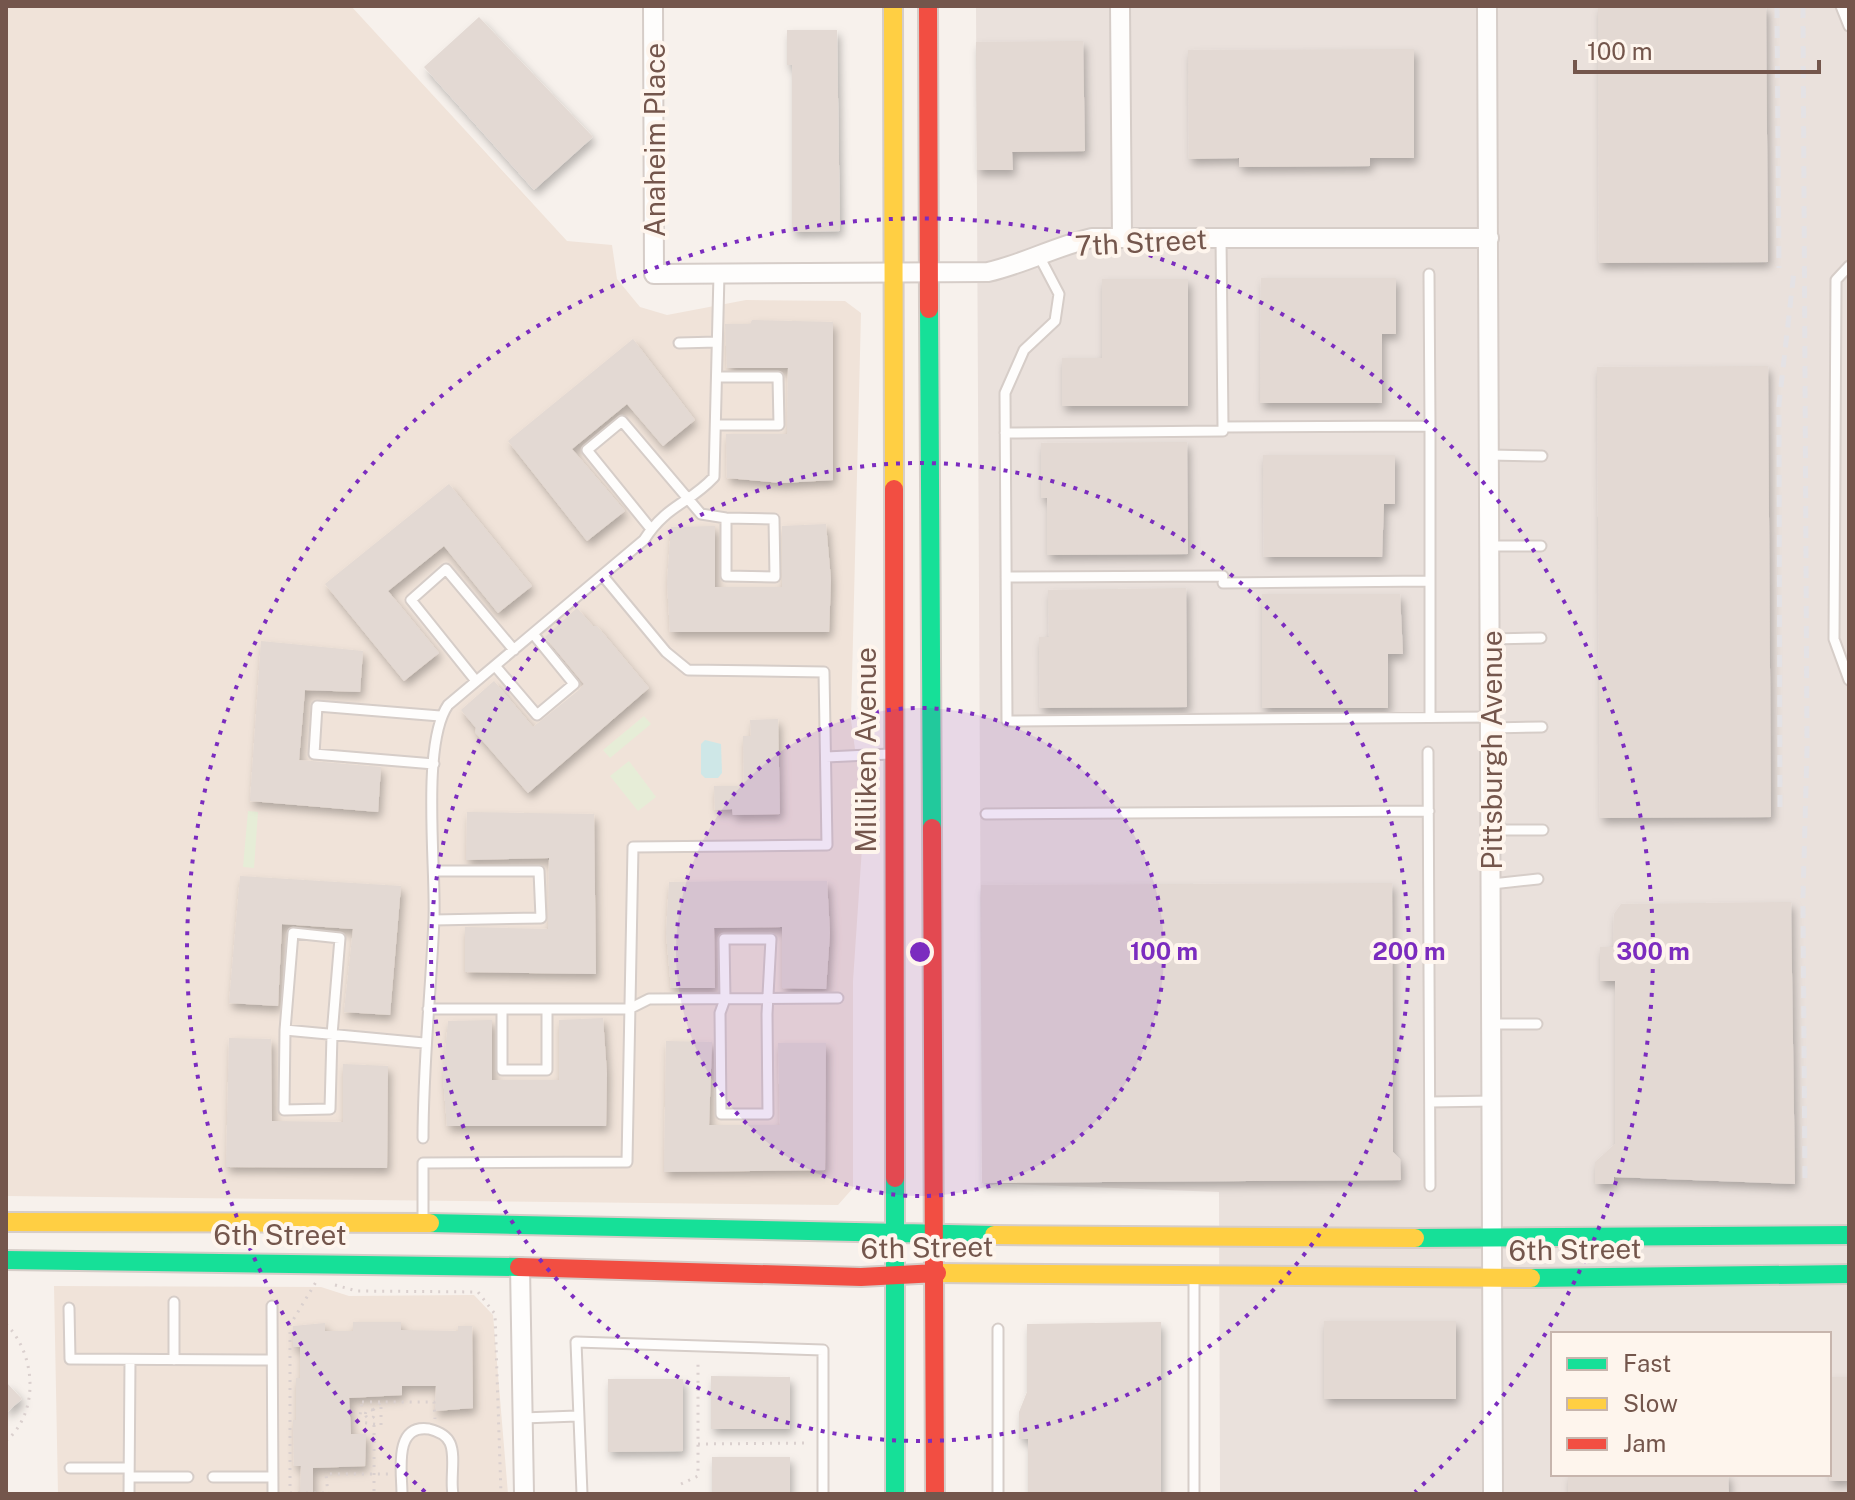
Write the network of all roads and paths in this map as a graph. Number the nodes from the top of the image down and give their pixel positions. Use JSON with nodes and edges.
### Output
{"nodes":[{"id":1,"x":653,"y":6,"type":"edge"},
{"id":2,"x":893,"y":6,"type":"edge"},
{"id":3,"x":928,"y":6,"type":"edge"},
{"id":4,"x":1120,"y":6,"type":"edge"},
{"id":5,"x":1487,"y":6,"type":"edge"},
{"id":6,"x":1841,"y":6,"type":"edge"},
{"id":7,"x":1849,"y":26,"type":"edge"},
{"id":8,"x":1122,"y":238,"type":"junction"},
{"id":9,"x":1221,"y":238,"type":"junction"},
{"id":10,"x":1489,"y":238,"type":"junction"},
{"id":11,"x":1039,"y":256,"type":"junction"},
{"id":12,"x":1849,"y":266,"type":"edge"},
{"id":13,"x":928,"y":270,"type":"junction"},
{"id":14,"x":893,"y":271,"type":"junction"},
{"id":15,"x":654,"y":274,"type":"joint"},
{"id":16,"x":719,"y":274,"type":"junction"},
{"id":17,"x":1429,"y":274,"type":"dead end"},
{"id":18,"x":717,"y":342,"type":"junction"},
{"id":19,"x":679,"y":343,"type":"dead end"},
{"id":20,"x":717,"y":377,"type":"junction"},
{"id":21,"x":717,"y":425,"type":"junction"},
{"id":22,"x":1430,"y":426,"type":"junction"},
{"id":23,"x":1223,"y":431,"type":"dead end"},
{"id":24,"x":1005,"y":433,"type":"junction"},
{"id":25,"x":1490,"y":455,"type":"junction"},
{"id":26,"x":1542,"y":456,"type":"dead end"},
{"id":27,"x":685,"y":498,"type":"junction"},
{"id":28,"x":726,"y":518,"type":"junction"},
{"id":29,"x":651,"y":529,"type":"junction"},
{"id":30,"x":1490,"y":546,"type":"junction"},
{"id":31,"x":1541,"y":546,"type":"dead end"},
{"id":32,"x":603,"y":576,"type":"junction"},
{"id":33,"x":1006,"y":577,"type":"junction"},
{"id":34,"x":1430,"y":581,"type":"junction"},
{"id":35,"x":534,"y":635,"type":"junction"},
{"id":36,"x":1541,"y":638,"type":"dead end"},
{"id":37,"x":1491,"y":639,"type":"junction"},
{"id":38,"x":514,"y":650,"type":"junction"},
{"id":39,"x":496,"y":667,"type":"junction"},
{"id":40,"x":1849,"y":680,"type":"edge"},
{"id":41,"x":476,"y":681,"type":"junction"},
{"id":42,"x":440,"y":716,"type":"junction"},
{"id":43,"x":1430,"y":717,"type":"junction"},
{"id":44,"x":1491,"y":723,"type":"junction"},
{"id":45,"x":1542,"y":727,"type":"dead end"},
{"id":46,"x":1428,"y":752,"type":"dead end"},
{"id":47,"x":893,"y":754,"type":"junction"},
{"id":48,"x":826,"y":757,"type":"junction"},
{"id":49,"x":434,"y":764,"type":"junction"},
{"id":50,"x":1429,"y":811,"type":"junction"},
{"id":51,"x":986,"y":814,"type":"dead end"},
{"id":52,"x":1492,"y":830,"type":"junction"},
{"id":53,"x":1543,"y":830,"type":"dead end"},
{"id":54,"x":436,"y":871,"type":"junction"},
{"id":55,"x":1538,"y":879,"type":"dead end"},
{"id":56,"x":1492,"y":884,"type":"junction"},
{"id":57,"x":434,"y":920,"type":"junction"},
{"id":58,"x":838,"y":998,"type":"dead end"},
{"id":59,"x":725,"y":999,"type":"junction"},
{"id":60,"x":770,"y":999,"type":"junction"},
{"id":61,"x":428,"y":1009,"type":"junction"},
{"id":62,"x":629,"y":1009,"type":"junction"},
{"id":63,"x":502,"y":1010,"type":"junction"},
{"id":64,"x":547,"y":1010,"type":"junction"},
{"id":65,"x":1493,"y":1024,"type":"junction"},
{"id":66,"x":1537,"y":1024,"type":"dead end"},
{"id":67,"x":285,"y":1030,"type":"junction"},
{"id":68,"x":332,"y":1035,"type":"junction"},
{"id":69,"x":424,"y":1043,"type":"junction"},
{"id":70,"x":1493,"y":1101,"type":"junction"},
{"id":71,"x":1430,"y":1102,"type":"junction"},
{"id":72,"x":423,"y":1138,"type":"dead end"},
{"id":73,"x":1430,"y":1186,"type":"dead end"},
{"id":74,"x":6,"y":1222,"type":"edge"},
{"id":75,"x":423,"y":1223,"type":"junction"},
{"id":76,"x":895,"y":1233,"type":"junction"},
{"id":77,"x":933,"y":1234,"type":"junction"},
{"id":78,"x":1849,"y":1235,"type":"edge"},
{"id":79,"x":1494,"y":1239,"type":"junction"},
{"id":80,"x":6,"y":1260,"type":"edge"},
{"id":81,"x":520,"y":1267,"type":"junction"},
{"id":82,"x":933,"y":1274,"type":"junction"},
{"id":83,"x":1849,"y":1274,"type":"edge"},
{"id":84,"x":1194,"y":1275,"type":"junction"},
{"id":85,"x":894,"y":1276,"type":"junction"},
{"id":86,"x":1494,"y":1278,"type":"junction"},
{"id":87,"x":174,"y":1302,"type":"dead end"},
{"id":88,"x":272,"y":1306,"type":"dead end"},
{"id":89,"x":69,"y":1308,"type":"dead end"},
{"id":90,"x":6,"y":1324,"type":"edge"},
{"id":91,"x":998,"y":1329,"type":"dead end"},
{"id":92,"x":698,"y":1346,"type":"junction"},
{"id":93,"x":130,"y":1360,"type":"junction"},
{"id":94,"x":174,"y":1360,"type":"junction"},
{"id":95,"x":272,"y":1360,"type":"junction"},
{"id":96,"x":381,"y":1402,"type":"junction"},
{"id":97,"x":360,"y":1404,"type":"junction"},
{"id":98,"x":367,"y":1410,"type":"junction"},
{"id":99,"x":373,"y":1410,"type":"junction"},
{"id":100,"x":577,"y":1416,"type":"junction"},
{"id":101,"x":367,"y":1417,"type":"junction"},
{"id":102,"x":373,"y":1417,"type":"junction"},
{"id":103,"x":523,"y":1418,"type":"junction"},
{"id":104,"x":360,"y":1424,"type":"junction"},
{"id":105,"x":374,"y":1425,"type":"junction"},
{"id":106,"x":381,"y":1425,"type":"junction"},
{"id":107,"x":435,"y":1431,"type":"junction"},
{"id":108,"x":6,"y":1441,"type":"edge"},
{"id":109,"x":823,"y":1443,"type":"junction"},
{"id":110,"x":698,"y":1444,"type":"junction"},
{"id":111,"x":70,"y":1468,"type":"dead end"},
{"id":112,"x":129,"y":1472,"type":"junction"},
{"id":113,"x":374,"y":1474,"type":"junction"},
{"id":114,"x":402,"y":1474,"type":"junction"},
{"id":115,"x":188,"y":1477,"type":"dead end"},
{"id":116,"x":213,"y":1477,"type":"dead end"},
{"id":117,"x":273,"y":1477,"type":"junction"},
{"id":118,"x":681,"y":1484,"type":"dead end"},
{"id":119,"x":328,"y":1493,"type":"edge"},
{"id":120,"x":129,"y":1494,"type":"edge"},
{"id":121,"x":273,"y":1494,"type":"edge"},
{"id":122,"x":290,"y":1494,"type":"edge"},
{"id":123,"x":374,"y":1494,"type":"edge"},
{"id":124,"x":402,"y":1494,"type":"edge"},
{"id":125,"x":453,"y":1494,"type":"edge"},
{"id":126,"x":501,"y":1494,"type":"edge"},
{"id":127,"x":524,"y":1494,"type":"edge"},
{"id":128,"x":582,"y":1494,"type":"edge"},
{"id":129,"x":823,"y":1494,"type":"edge"},
{"id":130,"x":895,"y":1494,"type":"edge"},
{"id":131,"x":935,"y":1494,"type":"edge"},
{"id":132,"x":998,"y":1494,"type":"edge"},
{"id":133,"x":1194,"y":1494,"type":"edge"},
{"id":134,"x":1493,"y":1494,"type":"edge"}],
"edges":[{"from":1,"to":15,"type":"street","name":"Anaheim Place"},
{"from":2,"to":14,"type":"main road","name":"Milliken Avenue"},
{"from":3,"to":13,"type":"main road"},
{"from":4,"to":8,"type":"street"},
{"from":5,"to":10,"type":"street","name":"Pittsburgh Avenue"},
{"from":6,"to":7,"type":"lane"},
{"from":8,"to":9,"type":"street","name":"7th Street"},
{"from":8,"to":11,"type":"street","name":"7th Street"},
{"from":9,"to":10,"type":"street","name":"7th Street"},
{"from":9,"to":22,"type":"lane"},
{"from":10,"to":25,"type":"street","name":"Pittsburgh Avenue"},
{"from":11,"to":13,"type":"street","name":"7th Street"},
{"from":11,"to":24,"type":"lane"},
{"from":12,"to":40,"type":"lane"},
{"from":13,"to":14,"type":"street","name":"7th Street"},
{"from":13,"to":77,"type":"main road"},
{"from":14,"to":16,"type":"street","name":"7th Street"},
{"from":14,"to":47,"type":"main road","name":"Milliken Avenue"},
{"from":15,"to":16,"type":"street","name":"7th Street"},
{"from":16,"to":18,"type":"lane"},
{"from":17,"to":22,"type":"lane"},
{"from":18,"to":19,"type":"lane"},
{"from":18,"to":20,"type":"lane"},
{"from":20,"to":21,"type":"lane"},
{"from":20,"to":21,"type":"lane"},
{"from":21,"to":27,"type":"lane"},
{"from":22,"to":34,"type":"lane"},
{"from":23,"to":24,"type":"lane"},
{"from":24,"to":33,"type":"lane"},
{"from":25,"to":26,"type":"lane"},
{"from":25,"to":30,"type":"street","name":"Pittsburgh Avenue"},
{"from":27,"to":28,"type":"lane"},
{"from":27,"to":29,"type":"lane"},
{"from":27,"to":29,"type":"lane"},
{"from":28,"to":28,"type":"lane"},
{"from":29,"to":32,"type":"lane"},
{"from":30,"to":31,"type":"lane"},
{"from":30,"to":37,"type":"street","name":"Pittsburgh Avenue"},
{"from":32,"to":35,"type":"lane"},
{"from":32,"to":48,"type":"lane"},
{"from":33,"to":34,"type":"lane"},
{"from":33,"to":43,"type":"lane"},
{"from":34,"to":43,"type":"lane"},
{"from":35,"to":38,"type":"lane"},
{"from":35,"to":39,"type":"lane"},
{"from":36,"to":37,"type":"lane"},
{"from":37,"to":44,"type":"street","name":"Pittsburgh Avenue"},
{"from":38,"to":39,"type":"lane"},
{"from":38,"to":41,"type":"lane"},
{"from":39,"to":41,"type":"lane"},
{"from":41,"to":42,"type":"lane"},
{"from":42,"to":49,"type":"lane"},
{"from":42,"to":49,"type":"lane"},
{"from":43,"to":44,"type":"lane"},
{"from":44,"to":45,"type":"lane"},
{"from":44,"to":52,"type":"street","name":"Pittsburgh Avenue"},
{"from":46,"to":50,"type":"lane"},
{"from":47,"to":48,"type":"lane"},
{"from":47,"to":76,"type":"main road","name":"Milliken Avenue"},
{"from":48,"to":62,"type":"lane"},
{"from":49,"to":54,"type":"lane"},
{"from":50,"to":51,"type":"lane"},
{"from":50,"to":71,"type":"lane"},
{"from":52,"to":53,"type":"lane"},
{"from":52,"to":56,"type":"street","name":"Pittsburgh Avenue"},
{"from":54,"to":57,"type":"lane"},
{"from":54,"to":57,"type":"lane"},
{"from":55,"to":56,"type":"lane"},
{"from":56,"to":65,"type":"street","name":"Pittsburgh Avenue"},
{"from":57,"to":61,"type":"lane"},
{"from":58,"to":60,"type":"lane"},
{"from":59,"to":60,"type":"lane"},
{"from":59,"to":60,"type":"lane"},
{"from":59,"to":60,"type":"lane"},
{"from":59,"to":62,"type":"lane"},
{"from":61,"to":63,"type":"lane"},
{"from":61,"to":69,"type":"lane"},
{"from":62,"to":64,"type":"lane"},
{"from":62,"to":75,"type":"lane"},
{"from":63,"to":64,"type":"lane"},
{"from":63,"to":64,"type":"lane"},
{"from":65,"to":66,"type":"lane"},
{"from":65,"to":70,"type":"street","name":"Pittsburgh Avenue"},
{"from":67,"to":68,"type":"lane"},
{"from":67,"to":68,"type":"lane"},
{"from":67,"to":68,"type":"lane"},
{"from":68,"to":69,"type":"lane"},
{"from":69,"to":72,"type":"lane"},
{"from":70,"to":71,"type":"lane"},
{"from":70,"to":79,"type":"street","name":"Pittsburgh Avenue"},
{"from":71,"to":73,"type":"lane"},
{"from":74,"to":75,"type":"main road","name":"6th Street"},
{"from":75,"to":76,"type":"main road","name":"6th Street"},
{"from":76,"to":77,"type":"main road","name":"6th Street"},
{"from":76,"to":85,"type":"main road","name":"Milliken Avenue"},
{"from":77,"to":79,"type":"main road","name":"6th Street"},
{"from":77,"to":82,"type":"main road"},
{"from":78,"to":79,"type":"main road","name":"6th Street"},
{"from":79,"to":86,"type":"street","name":"Pittsburgh Avenue"},
{"from":80,"to":81,"type":"main road","name":"6th Street"},
{"from":81,"to":85,"type":"main road","name":"6th Street"},
{"from":81,"to":103,"type":"street"},
{"from":82,"to":84,"type":"main road","name":"6th Street"},
{"from":82,"to":85,"type":"main road","name":"6th Street"},
{"from":82,"to":131,"type":"main road"},
{"from":83,"to":86,"type":"main road","name":"6th Street"},
{"from":84,"to":86,"type":"main road","name":"6th Street"},
{"from":84,"to":133,"type":"lane"},
{"from":85,"to":130,"type":"main road","name":"Milliken Avenue"},
{"from":86,"to":134,"type":"street","name":"Pittsburgh Avenue"},
{"from":87,"to":94,"type":"lane"},
{"from":88,"to":95,"type":"lane"},
{"from":89,"to":93,"type":"lane"},
{"from":90,"to":108,"type":"path"},
{"from":91,"to":132,"type":"lane"},
{"from":92,"to":100,"type":"lane"},
{"from":92,"to":109,"type":"lane"},
{"from":92,"to":110,"type":"path"},
{"from":93,"to":94,"type":"lane"},
{"from":93,"to":112,"type":"lane"},
{"from":94,"to":95,"type":"lane"},
{"from":95,"to":117,"type":"lane"},
{"from":96,"to":97,"type":"path"},
{"from":96,"to":99,"type":"path"},
{"from":96,"to":106,"type":"path"},
{"from":96,"to":107,"type":"path"},
{"from":97,"to":98,"type":"path"},
{"from":97,"to":104,"type":"path"},
{"from":98,"to":99,"type":"path"},
{"from":98,"to":101,"type":"path"},
{"from":99,"to":102,"type":"path"},
{"from":100,"to":103,"type":"lane"},
{"from":100,"to":128,"type":"lane"},
{"from":101,"to":102,"type":"path"},
{"from":101,"to":104,"type":"path"},
{"from":102,"to":106,"type":"path"},
{"from":103,"to":127,"type":"street"},
{"from":104,"to":105,"type":"path"},
{"from":105,"to":106,"type":"path"},
{"from":105,"to":113,"type":"path"},
{"from":107,"to":114,"type":"lane"},
{"from":107,"to":125,"type":"lane"},
{"from":109,"to":110,"type":"path"},
{"from":109,"to":129,"type":"lane"},
{"from":110,"to":118,"type":"path"},
{"from":111,"to":112,"type":"lane"},
{"from":112,"to":115,"type":"lane"},
{"from":112,"to":120,"type":"lane"},
{"from":113,"to":114,"type":"path"},
{"from":113,"to":119,"type":"path"},
{"from":113,"to":123,"type":"path"},
{"from":114,"to":124,"type":"lane"},
{"from":116,"to":117,"type":"lane"},
{"from":117,"to":121,"type":"lane"},
{"from":119,"to":122,"type":"path"},
{"from":122,"to":126,"type":"path"}]}
